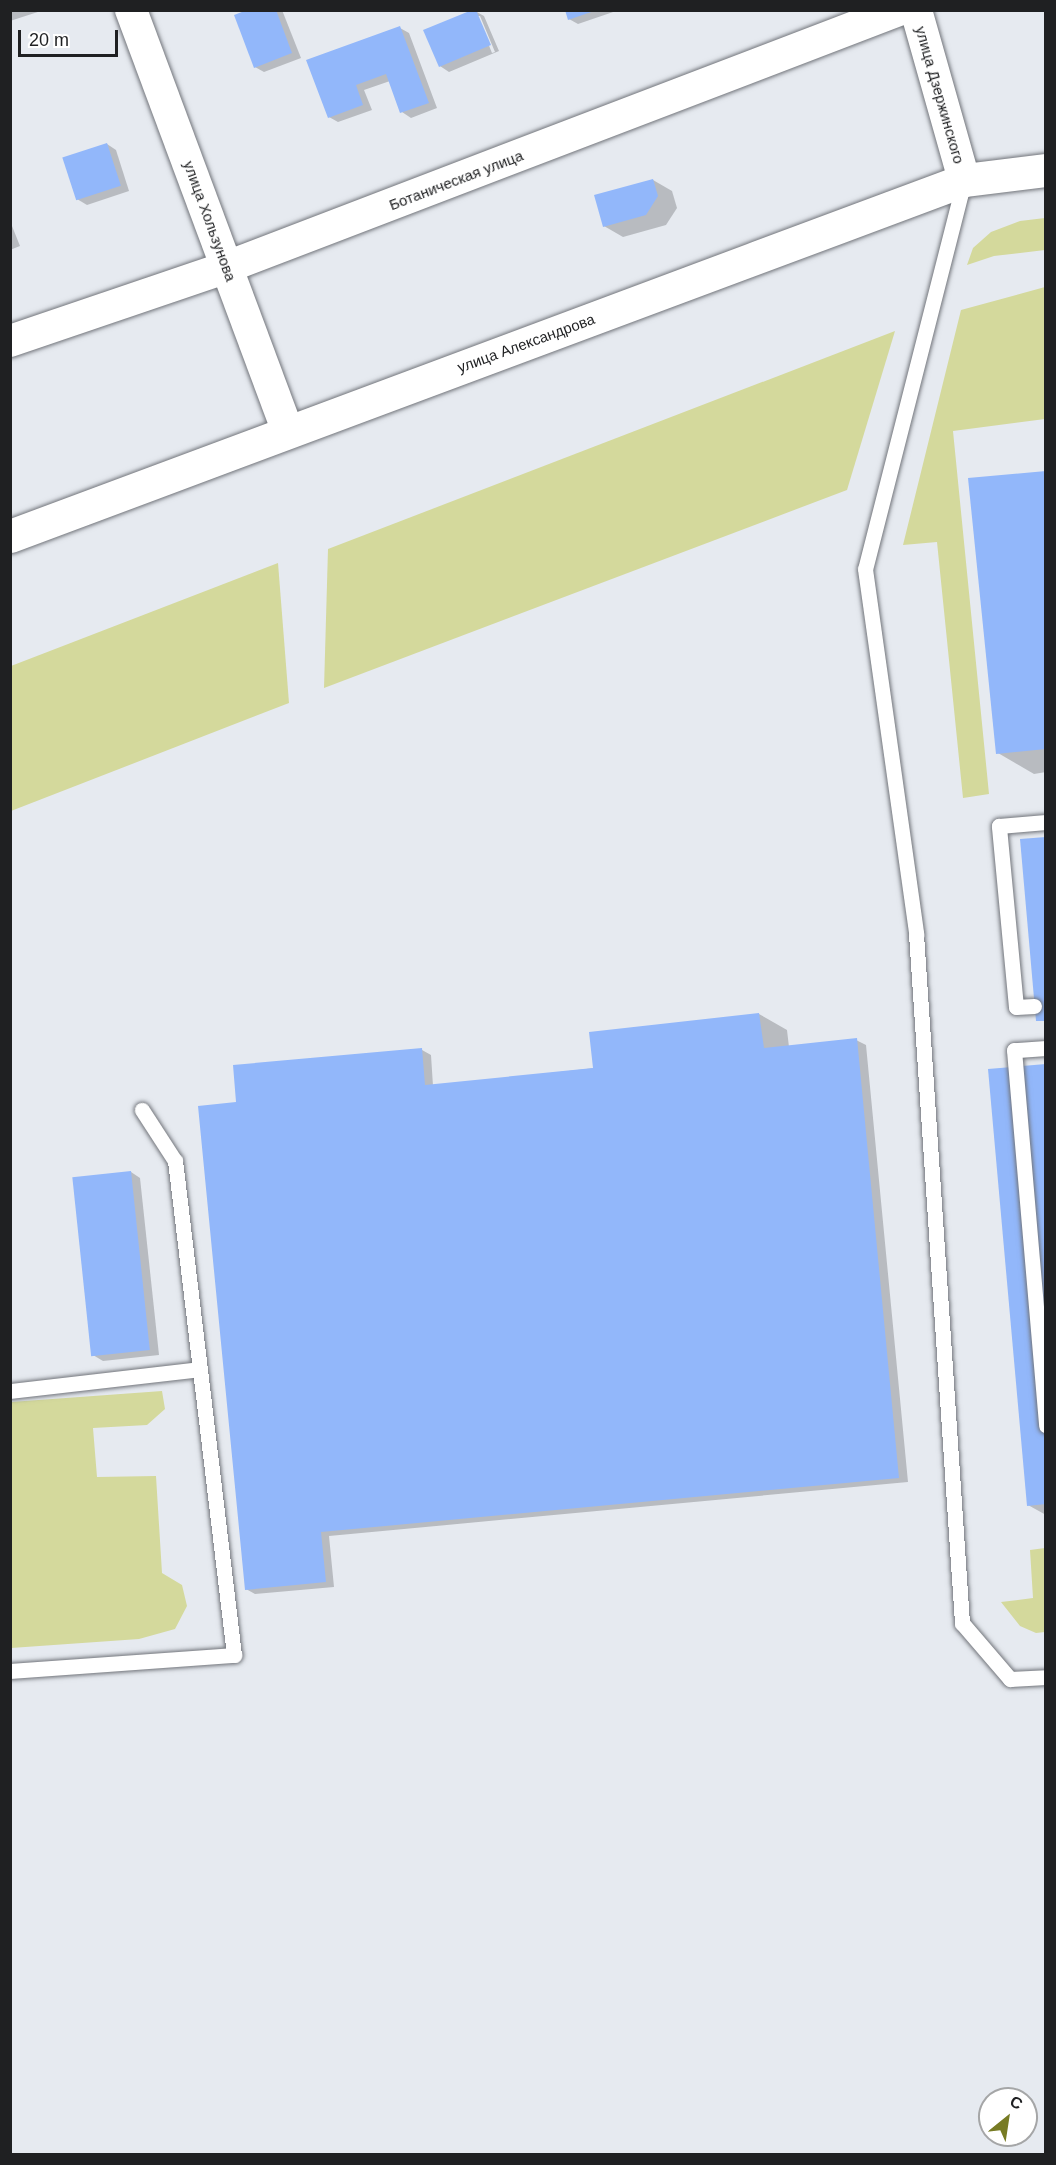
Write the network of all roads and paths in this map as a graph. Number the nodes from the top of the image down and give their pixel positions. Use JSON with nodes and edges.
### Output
{"nodes":[{"id":1,"x":132,"y":10,"type":"edge"},
{"id":2,"x":898,"y":10,"type":"edge"},
{"id":3,"x":916,"y":10,"type":"edge"},
{"id":4,"x":1046,"y":170,"type":"edge"},
{"id":5,"x":964,"y":180,"type":"junction"},
{"id":6,"x":228,"y":267,"type":"junction"},
{"id":7,"x":10,"y":341,"type":"edge"},
{"id":8,"x":288,"y":432,"type":"junction"},
{"id":9,"x":10,"y":536,"type":"edge"},
{"id":10,"x":1046,"y":822,"type":"edge"},
{"id":11,"x":1034,"y":1006,"type":"dead end"},
{"id":12,"x":1046,"y":1048,"type":"edge"},
{"id":13,"x":142,"y":1110,"type":"dead end"},
{"id":14,"x":200,"y":1369,"type":"junction"},
{"id":15,"x":10,"y":1391,"type":"edge"},
{"id":16,"x":1046,"y":1426,"type":"edge"},
{"id":17,"x":10,"y":1671,"type":"edge"},
{"id":18,"x":1046,"y":1677,"type":"edge"}],
"edges":[{"from":1,"to":6,"type":"street","name":"улица Хользунова"},
{"from":2,"to":6,"type":"street","name":"Ботаническая улица"},
{"from":3,"to":5,"type":"street","name":"улица Дзержинского"},
{"from":4,"to":5,"type":"main road","name":"улица Александрова"},
{"from":5,"to":8,"type":"main road","name":"улица Александрова"},
{"from":5,"to":18,"type":"lane"},
{"from":6,"to":7,"type":"street","name":"Ботаническая улица"},
{"from":6,"to":8,"type":"street","name":"улица Хользунова"},
{"from":8,"to":9,"type":"main road","name":"улица Александрова"},
{"from":10,"to":11,"type":"lane"},
{"from":12,"to":16,"type":"lane"},
{"from":13,"to":14,"type":"lane"},
{"from":14,"to":15,"type":"lane"},
{"from":14,"to":17,"type":"lane"}]}
